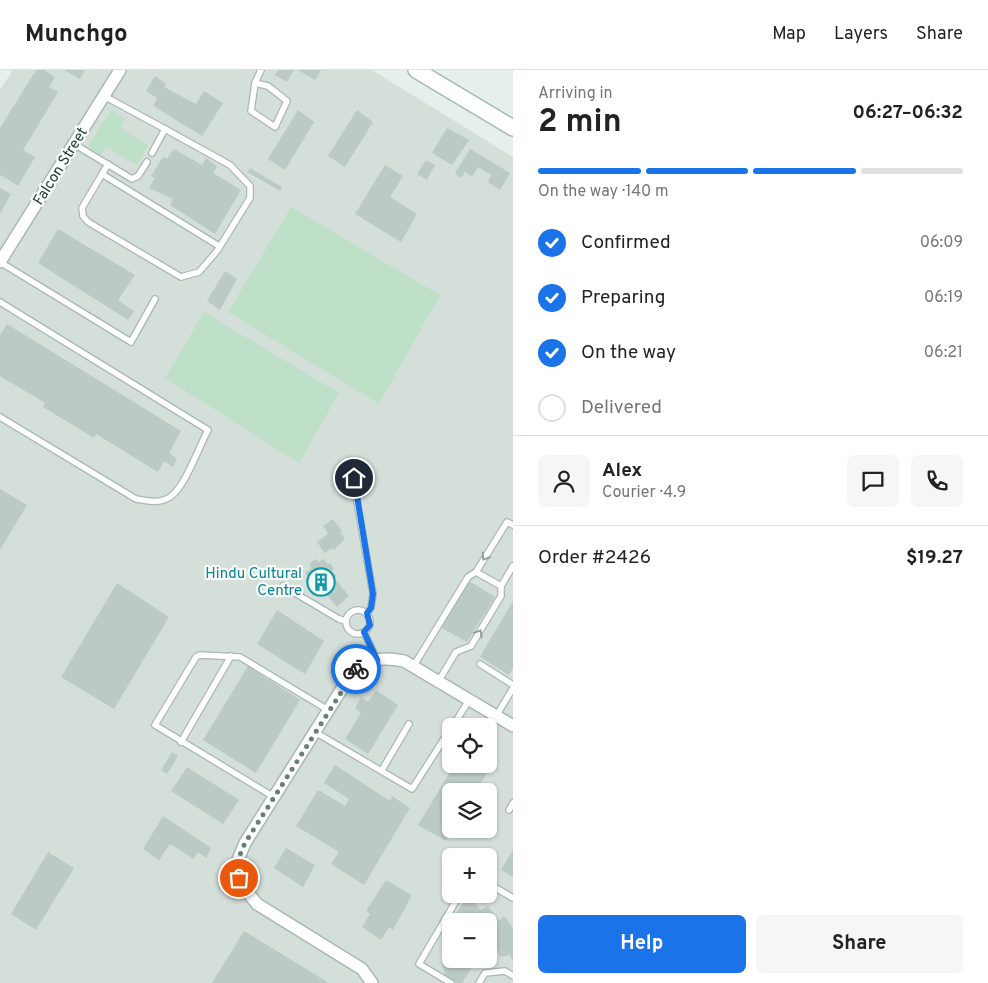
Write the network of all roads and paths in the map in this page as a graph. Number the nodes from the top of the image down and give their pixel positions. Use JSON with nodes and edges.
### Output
{"nodes":[{"id":1,"x":120,"y":70,"type":"edge"},
{"id":2,"x":261,"y":70,"type":"edge"},
{"id":3,"x":416,"y":70,"type":"edge"},
{"id":4,"x":255,"y":83,"type":"junction"},
{"id":5,"x":104,"y":96,"type":"junction"},
{"id":6,"x":513,"y":128,"type":"edge"},
{"id":7,"x":165,"y":129,"type":"junction"},
{"id":8,"x":74,"y":144,"type":"junction"},
{"id":9,"x":152,"y":153,"type":"dead end"},
{"id":10,"x":147,"y":162,"type":"dead end"},
{"id":11,"x":108,"y":164,"type":"junction"},
{"id":12,"x":102,"y":174,"type":"junction"},
{"id":13,"x":219,"y":246,"type":"junction"},
{"id":14,"x":0,"y":262,"type":"edge"},
{"id":15,"x":156,"y":298,"type":"dead end"},
{"id":16,"x":0,"y":302,"type":"edge"},
{"id":17,"x":0,"y":417,"type":"edge"},
{"id":18,"x":354,"y":478,"type":"dead end"},
{"id":19,"x":513,"y":525,"type":"edge"},
{"id":20,"x":513,"y":566,"type":"edge"},
{"id":21,"x":476,"y":572,"type":"junction"},
{"id":22,"x":283,"y":586,"type":"dead end"},
{"id":23,"x":501,"y":586,"type":"junction"},
{"id":24,"x":367,"y":613,"type":"junction"},
{"id":25,"x":346,"y":621,"type":"junction"},
{"id":26,"x":364,"y":632,"type":"junction"},
{"id":27,"x":231,"y":656,"type":"junction"},
{"id":28,"x":377,"y":660,"type":"junction"},
{"id":29,"x":480,"y":664,"type":"dead end"},
{"id":30,"x":413,"y":667,"type":"junction"},
{"id":31,"x":438,"y":682,"type":"junction"},
{"id":32,"x":513,"y":687,"type":"edge"},
{"id":33,"x":469,"y":700,"type":"junction"},
{"id":34,"x":328,"y":710,"type":"junction"},
{"id":35,"x":496,"y":716,"type":"junction"},
{"id":36,"x":458,"y":718,"type":"edge"},
{"id":37,"x":409,"y":724,"type":"dead end"},
{"id":38,"x":513,"y":726,"type":"edge"},
{"id":39,"x":315,"y":732,"type":"junction"},
{"id":40,"x":181,"y":742,"type":"junction"},
{"id":41,"x":442,"y":742,"type":"edge"},
{"id":42,"x":382,"y":770,"type":"junction"},
{"id":43,"x":274,"y":797,"type":"junction"},
{"id":44,"x":513,"y":803,"type":"edge"},
{"id":45,"x":509,"y":810,"type":"dead end"},
{"id":46,"x":497,"y":889,"type":"edge"},
{"id":47,"x":513,"y":898,"type":"edge"},
{"id":48,"x":455,"y":903,"type":"edge"},
{"id":49,"x":513,"y":976,"type":"edge"},
{"id":50,"x":372,"y":983,"type":"edge"},
{"id":51,"x":451,"y":983,"type":"edge"},
{"id":52,"x":479,"y":983,"type":"edge"}],
"edges":[{"from":1,"to":5,"type":"street","name":"Falcon Street"},
{"from":2,"to":4,"type":"lane"},
{"from":3,"to":6,"type":"main road"},
{"from":4,"to":4,"type":"lane"},
{"from":5,"to":7,"type":"lane"},
{"from":5,"to":8,"type":"street","name":"Falcon Street"},
{"from":7,"to":9,"type":"lane"},
{"from":7,"to":13,"type":"lane"},
{"from":8,"to":11,"type":"lane"},
{"from":8,"to":14,"type":"street","name":"Falcon Street"},
{"from":10,"to":11,"type":"lane"},
{"from":11,"to":12,"type":"lane"},
{"from":12,"to":13,"type":"lane"},
{"from":12,"to":13,"type":"lane"},
{"from":14,"to":15,"type":"lane"},
{"from":16,"to":17,"type":"lane"},
{"from":18,"to":24,"type":"lane"},
{"from":19,"to":21,"type":"lane","one_way":true},
{"from":20,"to":23,"type":"lane"},
{"from":21,"to":23,"type":"lane"},
{"from":21,"to":30,"type":"lane"},
{"from":22,"to":25,"type":"lane"},
{"from":31,"to":23,"type":"lane","one_way":true},
{"from":24,"to":25,"type":"lane"},
{"from":24,"to":26,"type":"lane"},
{"from":25,"to":26,"type":"lane"},
{"from":26,"to":28,"type":"lane"},
{"from":27,"to":34,"type":"lane"},
{"from":27,"to":40,"type":"lane"},
{"from":27,"to":40,"type":"lane"},
{"from":28,"to":30,"type":"street"},
{"from":28,"to":34,"type":"street"},
{"from":29,"to":32,"type":"lane"},
{"from":30,"to":31,"type":"street"},
{"from":31,"to":33,"type":"street"},
{"from":32,"to":35,"type":"lane"},
{"from":33,"to":35,"type":"street"},
{"from":33,"to":36,"type":"lane"},
{"from":34,"to":39,"type":"street"},
{"from":35,"to":38,"type":"street"},
{"from":37,"to":42,"type":"lane"},
{"from":39,"to":42,"type":"lane"},
{"from":39,"to":43,"type":"street"},
{"from":40,"to":43,"type":"lane"},
{"from":41,"to":42,"type":"lane"},
{"from":43,"to":50,"type":"street"},
{"from":44,"to":45,"type":"lane"},
{"from":46,"to":47,"type":"lane"},
{"from":48,"to":51,"type":"lane"},
{"from":49,"to":52,"type":"lane"}]}
